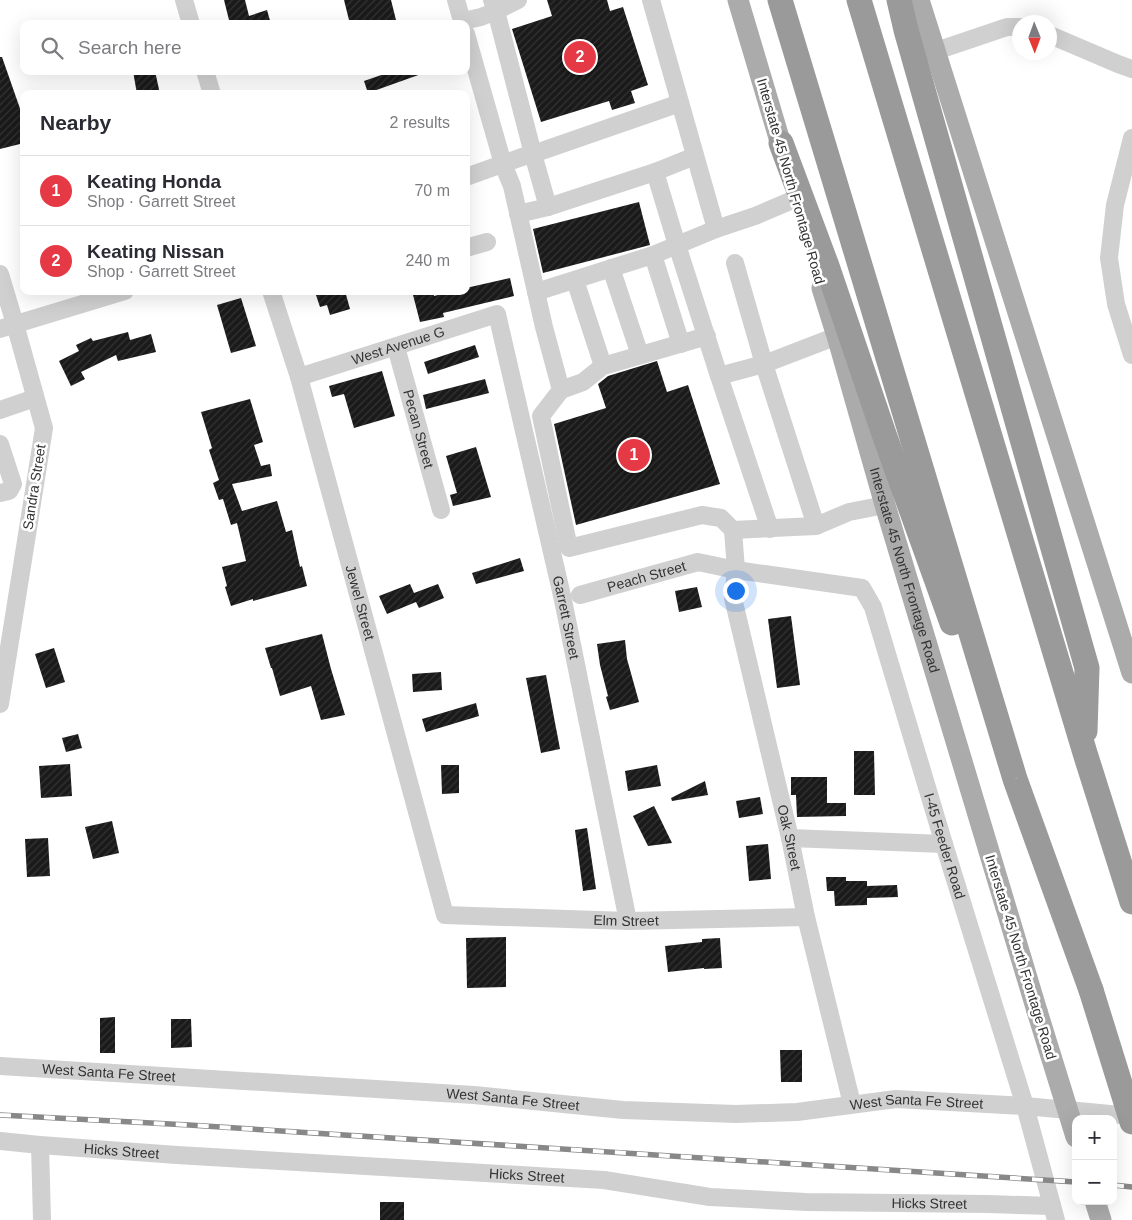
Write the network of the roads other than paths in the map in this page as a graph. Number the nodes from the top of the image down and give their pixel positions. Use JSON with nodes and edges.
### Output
{"nodes":[{"id":1,"x":184,"y":0,"type":"edge"},
{"id":2,"x":456,"y":0,"type":"edge"},
{"id":3,"x":518,"y":0,"type":"edge"},
{"id":4,"x":651,"y":0,"type":"edge"},
{"id":5,"x":738,"y":0,"type":"edge"},
{"id":6,"x":780,"y":0,"type":"edge"},
{"id":7,"x":859,"y":0,"type":"edge"},
{"id":8,"x":899,"y":0,"type":"edge"},
{"id":9,"x":919,"y":0,"type":"edge"},
{"id":10,"x":494,"y":6,"type":"edge"},
{"id":11,"x":190,"y":20,"type":"edge"},
{"id":12,"x":462,"y":20,"type":"edge"},
{"id":13,"x":470,"y":23,"type":"edge"},
{"id":14,"x":1012,"y":27,"type":"edge"},
{"id":15,"x":1057,"y":38,"type":"edge"},
{"id":16,"x":470,"y":47,"type":"edge"},
{"id":17,"x":936,"y":51,"type":"junction"},
{"id":18,"x":1132,"y":69,"type":"edge"},
{"id":19,"x":206,"y":75,"type":"edge"},
{"id":20,"x":211,"y":90,"type":"edge"},
{"id":21,"x":680,"y":103,"type":"junction"},
{"id":22,"x":1132,"y":138,"type":"edge"},
{"id":23,"x":781,"y":143,"type":"junction"},
{"id":24,"x":533,"y":154,"type":"junction"},
{"id":25,"x":695,"y":156,"type":"junction"},
{"id":26,"x":503,"y":164,"type":"junction"},
{"id":27,"x":656,"y":172,"type":"junction"},
{"id":28,"x":470,"y":176,"type":"edge"},
{"id":29,"x":794,"y":199,"type":"junction"},
{"id":30,"x":548,"y":207,"type":"junction"},
{"id":31,"x":518,"y":214,"type":"junction"},
{"id":32,"x":716,"y":229,"type":"junction"},
{"id":33,"x":487,"y":242,"type":"dead end"},
{"id":34,"x":677,"y":245,"type":"junction"},
{"id":35,"x":470,"y":247,"type":"edge"},
{"id":36,"x":653,"y":255,"type":"junction"},
{"id":37,"x":735,"y":263,"type":"dead end"},
{"id":38,"x":611,"y":268,"type":"junction"},
{"id":39,"x":0,"y":274,"type":"edge"},
{"id":40,"x":575,"y":280,"type":"junction"},
{"id":41,"x":536,"y":292,"type":"junction"},
{"id":42,"x":112,"y":295,"type":"edge"},
{"id":43,"x":273,"y":295,"type":"edge"},
{"id":44,"x":497,"y":314,"type":"joint"},
{"id":45,"x":8,"y":327,"type":"edge"},
{"id":46,"x":707,"y":336,"type":"junction"},
{"id":47,"x":837,"y":336,"type":"junction"},
{"id":48,"x":681,"y":344,"type":"junction"},
{"id":49,"x":396,"y":347,"type":"junction"},
{"id":50,"x":640,"y":355,"type":"junction"},
{"id":51,"x":1132,"y":355,"type":"edge"},
{"id":52,"x":764,"y":364,"type":"junction"},
{"id":53,"x":603,"y":366,"type":"junction"},
{"id":54,"x":720,"y":376,"type":"junction"},
{"id":55,"x":299,"y":377,"type":"junction"},
{"id":56,"x":561,"y":390,"type":"junction"},
{"id":57,"x":35,"y":398,"type":"junction"},
{"id":58,"x":0,"y":410,"type":"edge"},
{"id":59,"x":0,"y":444,"type":"edge"},
{"id":60,"x":0,"y":493,"type":"edge"},
{"id":61,"x":885,"y":505,"type":"junction"},
{"id":62,"x":441,"y":510,"type":"dead end"},
{"id":63,"x":816,"y":526,"type":"junction"},
{"id":64,"x":770,"y":528,"type":"junction"},
{"id":65,"x":733,"y":530,"type":"junction"},
{"id":66,"x":736,"y":570,"type":"junction"},
{"id":67,"x":862,"y":588,"type":"joint"},
{"id":68,"x":580,"y":595,"type":"dead end"},
{"id":69,"x":1132,"y":673,"type":"edge"},
{"id":70,"x":0,"y":704,"type":"edge"},
{"id":71,"x":1085,"y":754,"type":"junction"},
{"id":72,"x":1015,"y":779,"type":"junction"},
{"id":73,"x":790,"y":838,"type":"junction"},
{"id":74,"x":944,"y":844,"type":"junction"},
{"id":75,"x":1132,"y":902,"type":"edge"},
{"id":76,"x":445,"y":914,"type":"joint"},
{"id":77,"x":806,"y":917,"type":"junction"},
{"id":78,"x":628,"y":921,"type":"junction"},
{"id":79,"x":0,"y":1066,"type":"edge"},
{"id":80,"x":852,"y":1104,"type":"junction"},
{"id":81,"x":1025,"y":1106,"type":"junction"},
{"id":82,"x":1132,"y":1116,"type":"edge"},
{"id":83,"x":1132,"y":1122,"type":"edge"},
{"id":84,"x":1072,"y":1124,"type":"edge"},
{"id":85,"x":0,"y":1141,"type":"edge"},
{"id":86,"x":40,"y":1145,"type":"junction"},
{"id":87,"x":1096,"y":1205,"type":"edge"},
{"id":88,"x":1054,"y":1213,"type":"edge"},
{"id":89,"x":42,"y":1220,"type":"edge"},
{"id":90,"x":1100,"y":1220,"type":"edge"}],
"edges":[{"from":1,"to":11,"type":"street"},
{"from":2,"to":12,"type":"street"},
{"from":3,"to":10,"type":"street"},
{"from":4,"to":21,"type":"street"},
{"from":5,"to":23,"type":"main road","name":"Interstate 45 North Frontage Road"},
{"from":6,"to":72,"type":"highway"},
{"from":7,"to":71,"type":"highway"},
{"from":8,"to":71,"type":"highway"},
{"from":9,"to":17,"type":"main road"},
{"from":10,"to":13,"type":"street"},
{"from":10,"to":24,"type":"street"},
{"from":14,"to":17,"type":"street"},
{"from":15,"to":18,"type":"street"},
{"from":16,"to":26,"type":"street"},
{"from":17,"to":69,"type":"main road"},
{"from":19,"to":20,"type":"street"},
{"from":21,"to":24,"type":"street"},
{"from":21,"to":25,"type":"street"},
{"from":22,"to":51,"type":"street"},
{"from":23,"to":29,"type":"main road","name":"Interstate 45 North Frontage Road"},
{"from":23,"to":72,"type":"highway"},
{"from":24,"to":26,"type":"street"},
{"from":24,"to":30,"type":"street"},
{"from":25,"to":27,"type":"street"},
{"from":25,"to":32,"type":"street"},
{"from":26,"to":28,"type":"street"},
{"from":26,"to":31,"type":"street"},
{"from":27,"to":30,"type":"street"},
{"from":27,"to":34,"type":"street"},
{"from":29,"to":32,"type":"street"},
{"from":29,"to":47,"type":"main road","name":"Interstate 45 North Frontage Road"},
{"from":30,"to":31,"type":"street"},
{"from":31,"to":41,"type":"street"},
{"from":32,"to":34,"type":"street"},
{"from":33,"to":35,"type":"street"},
{"from":34,"to":36,"type":"street"},
{"from":34,"to":46,"type":"street"},
{"from":36,"to":38,"type":"street"},
{"from":36,"to":48,"type":"street"},
{"from":37,"to":52,"type":"street"},
{"from":38,"to":40,"type":"street"},
{"from":38,"to":50,"type":"street"},
{"from":39,"to":45,"type":"street","name":"Sandra Street"},
{"from":40,"to":41,"type":"street"},
{"from":40,"to":53,"type":"street"},
{"from":41,"to":56,"type":"street"},
{"from":42,"to":45,"type":"street"},
{"from":43,"to":55,"type":"street","name":"Jewel Street"},
{"from":44,"to":49,"type":"street","name":"West Avenue G"},
{"from":44,"to":78,"type":"street","name":"Garrett Street"},
{"from":45,"to":57,"type":"street","name":"Sandra Street"},
{"from":46,"to":48,"type":"street"},
{"from":46,"to":54,"type":"street"},
{"from":47,"to":52,"type":"street"},
{"from":47,"to":61,"type":"main road","name":"Interstate 45 North Frontage Road"},
{"from":48,"to":50,"type":"street"},
{"from":49,"to":55,"type":"street","name":"West Avenue G"},
{"from":49,"to":62,"type":"street","name":"Pecan Street"},
{"from":50,"to":53,"type":"street"},
{"from":52,"to":54,"type":"street"},
{"from":52,"to":63,"type":"street"},
{"from":53,"to":56,"type":"street"},
{"from":54,"to":64,"type":"street"},
{"from":55,"to":76,"type":"street","name":"Jewel Street"},
{"from":56,"to":65,"type":"street"},
{"from":57,"to":58,"type":"street"},
{"from":57,"to":70,"type":"street","name":"Sandra Street"},
{"from":59,"to":60,"type":"street"},
{"from":61,"to":63,"type":"street"},
{"from":61,"to":84,"type":"main road","name":"Interstate 45 North Frontage Road","bridge":true},
{"from":63,"to":64,"type":"street"},
{"from":64,"to":65,"type":"street"},
{"from":65,"to":66,"type":"street","name":"Oak Street"},
{"from":66,"to":67,"type":"street","name":"Peach Street"},
{"from":66,"to":68,"type":"street","name":"Peach Street"},
{"from":66,"to":73,"type":"street","name":"Oak Street"},
{"from":67,"to":74,"type":"street","name":"I-45 Feeder Road"},
{"from":71,"to":75,"type":"highway"},
{"from":72,"to":83,"type":"highway","bridge":true},
{"from":73,"to":74,"type":"street"},
{"from":73,"to":77,"type":"street","name":"Oak Street"},
{"from":74,"to":81,"type":"street","name":"I-45 Feeder Road"},
{"from":76,"to":78,"type":"street","name":"Elm Street"},
{"from":77,"to":78,"type":"street","name":"Elm Street"},
{"from":77,"to":80,"type":"street","name":"Oak Street"},
{"from":79,"to":80,"type":"street","name":"West Santa Fe Street"},
{"from":80,"to":81,"type":"street","name":"West Santa Fe Street"},
{"from":81,"to":82,"type":"street","name":"West Santa Fe Street"},
{"from":81,"to":88,"type":"street","name":"I-45 Feeder Road"},
{"from":85,"to":86,"type":"street","name":"Hicks Street"},
{"from":86,"to":88,"type":"street","name":"Hicks Street"},
{"from":86,"to":89,"type":"street"},
{"from":87,"to":90,"type":"main road"}]}
